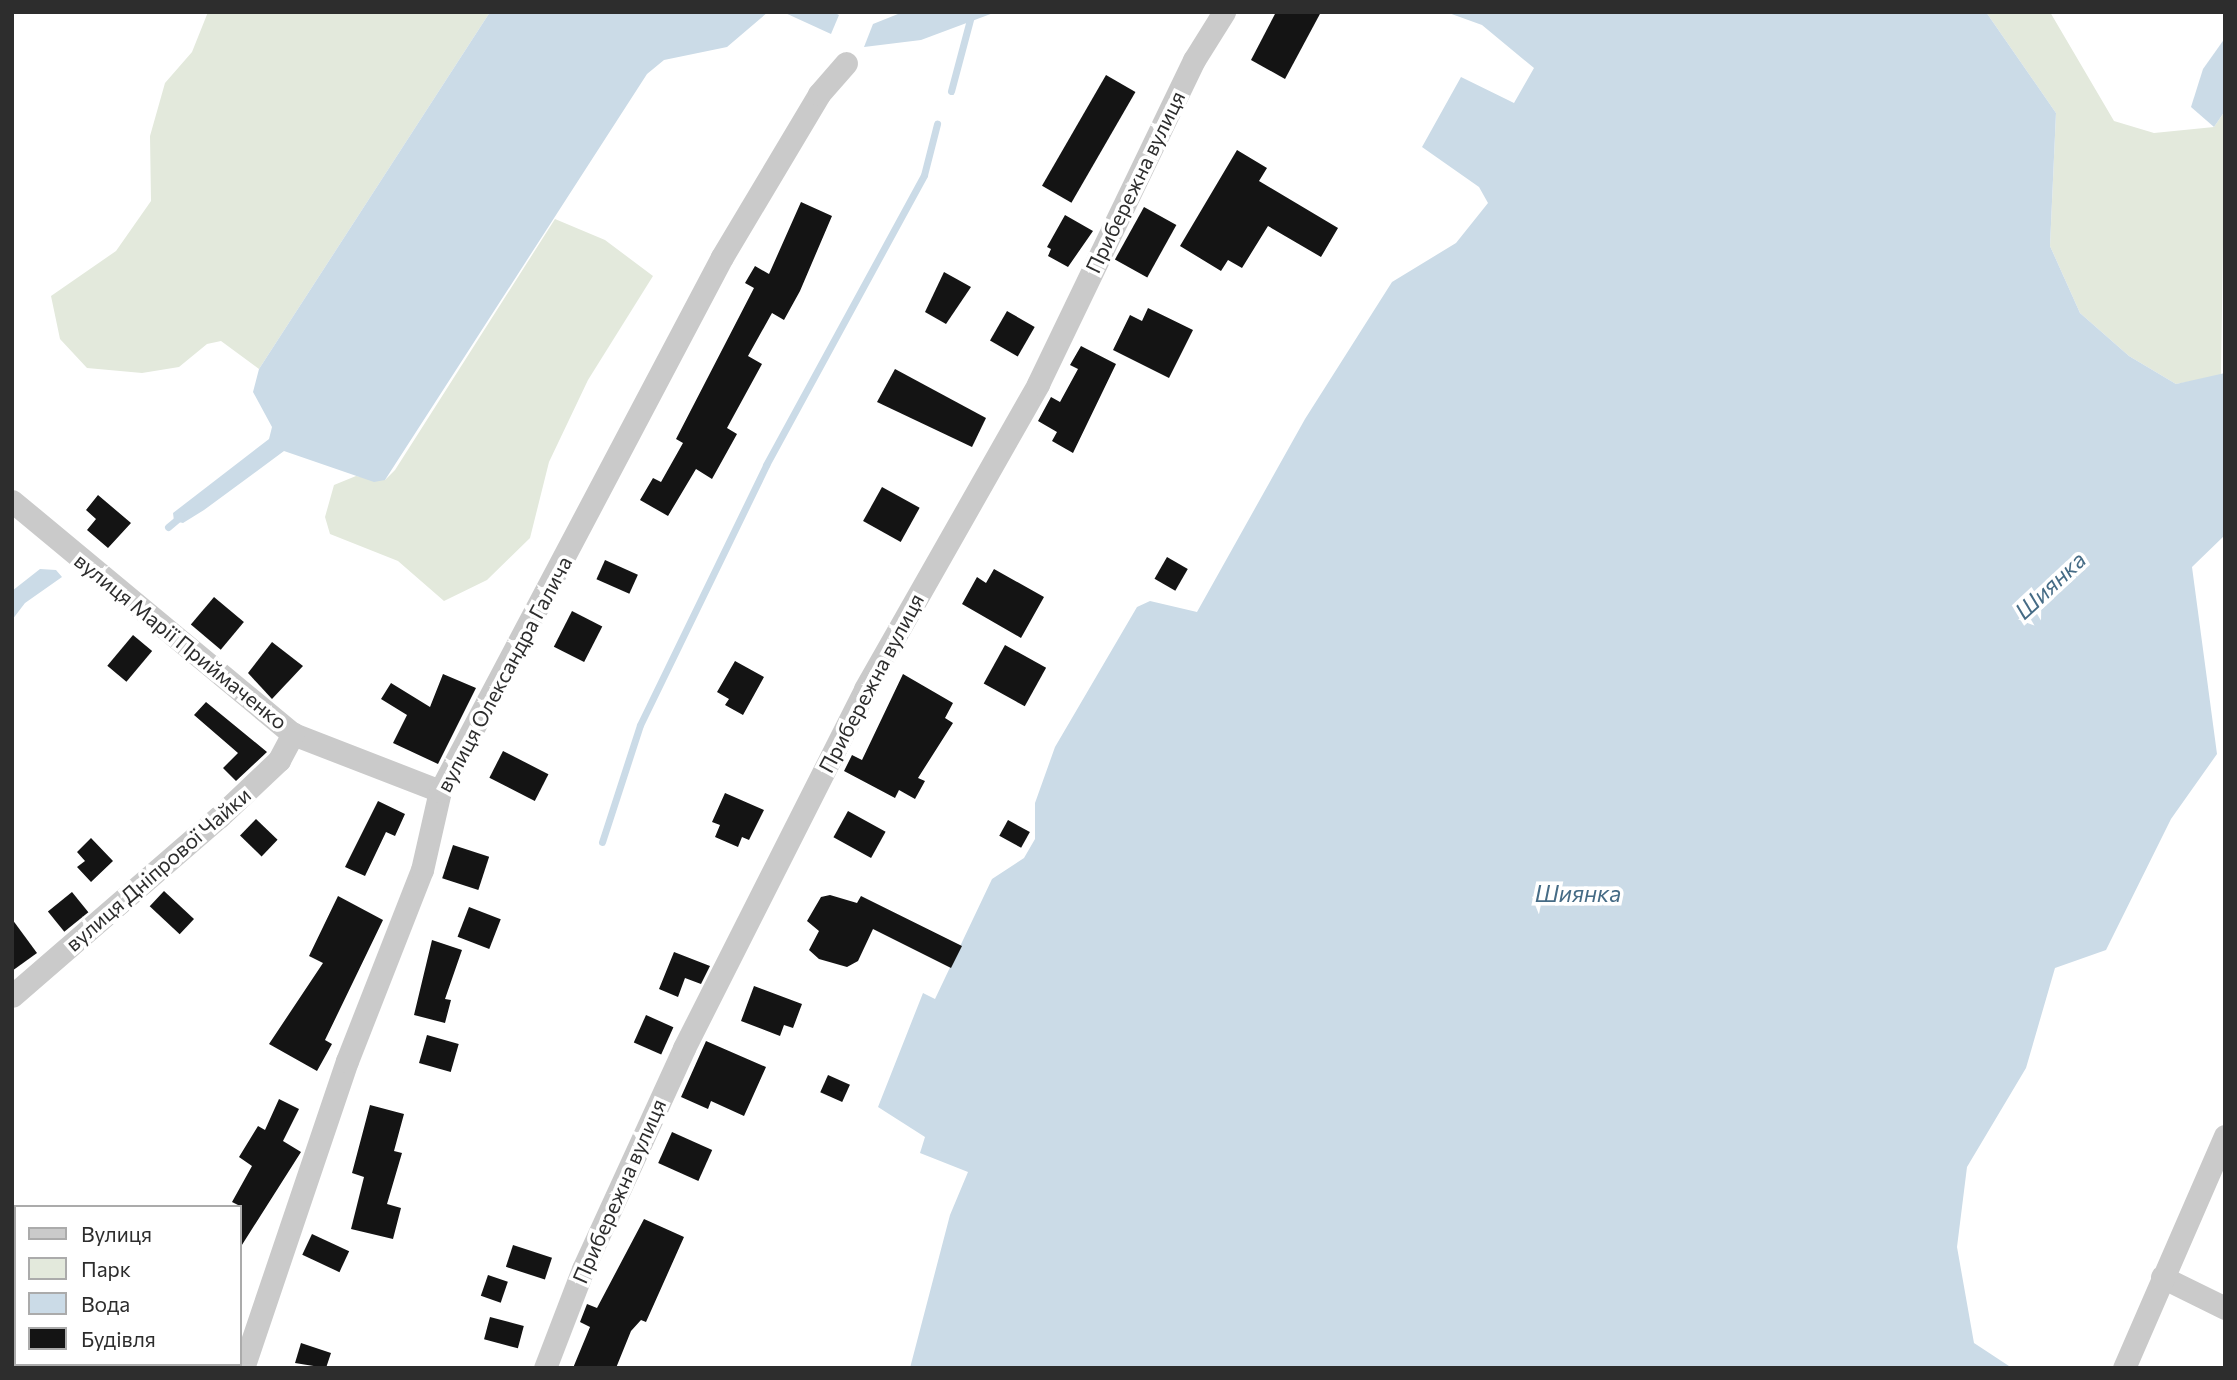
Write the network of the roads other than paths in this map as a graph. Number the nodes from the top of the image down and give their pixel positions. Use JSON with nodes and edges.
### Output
{"nodes":[{"id":1,"x":1224,"y":12,"type":"edge"},
{"id":2,"x":846,"y":63,"type":"dead end"},
{"id":3,"x":12,"y":501,"type":"edge"},
{"id":4,"x":293,"y":734,"type":"junction"},
{"id":5,"x":440,"y":791,"type":"junction"},
{"id":6,"x":12,"y":996,"type":"edge"},
{"id":7,"x":2225,"y":1136,"type":"edge"},
{"id":8,"x":2162,"y":1277,"type":"junction"},
{"id":9,"x":2225,"y":1308,"type":"edge"},
{"id":10,"x":243,"y":1368,"type":"edge"},
{"id":11,"x":545,"y":1368,"type":"edge"},
{"id":12,"x":2124,"y":1368,"type":"edge"}],
"edges":[{"from":1,"to":11,"type":"street","name":"Прибережна вулиця"},
{"from":2,"to":5,"type":"street","name":"вулиця Олександра Галича"},
{"from":3,"to":4,"type":"street","name":"вулиця Марії Приймаченко"},
{"from":4,"to":5,"type":"street","name":"вулиця Марії Приймаченко"},
{"from":4,"to":6,"type":"street","name":"вулиця Дніпрової Чайки"},
{"from":5,"to":10,"type":"street","name":"вулиця Олександра Галича"},
{"from":7,"to":8,"type":"street"},
{"from":8,"to":9,"type":"street"},
{"from":8,"to":12,"type":"street"}]}
